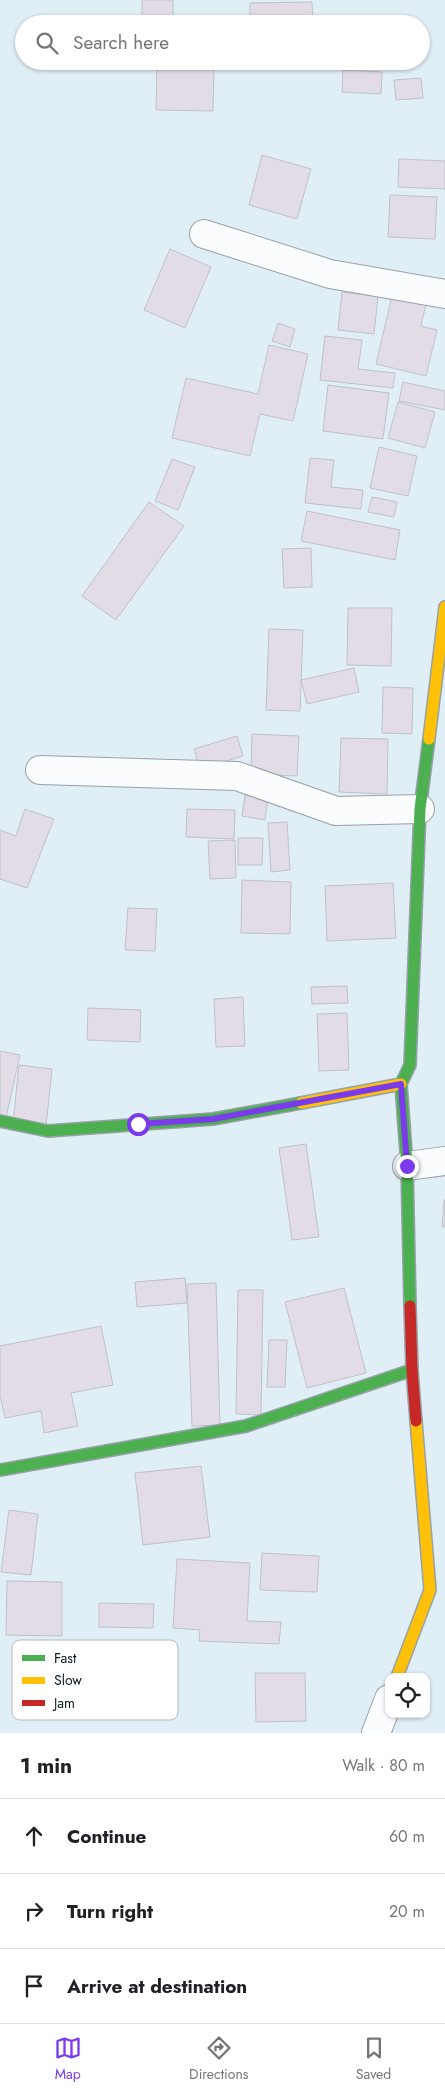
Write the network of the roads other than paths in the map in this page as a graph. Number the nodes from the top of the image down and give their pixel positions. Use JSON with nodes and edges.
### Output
{"nodes":[{"id":1,"x":204,"y":234,"type":"dead end"},
{"id":2,"x":445,"y":294,"type":"edge"},
{"id":3,"x":445,"y":607,"type":"edge"},
{"id":4,"x":40,"y":770,"type":"dead end"},
{"id":5,"x":420,"y":808,"type":"junction"},
{"id":6,"x":401,"y":1084,"type":"junction"},
{"id":7,"x":0,"y":1121,"type":"edge"},
{"id":8,"x":445,"y":1160,"type":"edge"},
{"id":9,"x":407,"y":1166,"type":"junction"},
{"id":10,"x":412,"y":1370,"type":"junction"},
{"id":11,"x":0,"y":1470,"type":"edge"},
{"id":12,"x":399,"y":1673,"type":"edge"},
{"id":13,"x":385,"y":1709,"type":"edge"},
{"id":14,"x":376,"y":1733,"type":"edge"}],
"edges":[{"from":1,"to":2,"type":"street"},
{"from":3,"to":5,"type":"street"},
{"from":4,"to":5,"type":"street"},
{"from":5,"to":6,"type":"street"},
{"from":6,"to":7,"type":"street"},
{"from":6,"to":9,"type":"street"},
{"from":8,"to":9,"type":"street"},
{"from":9,"to":10,"type":"street"},
{"from":10,"to":11,"type":"street"},
{"from":10,"to":12,"type":"street"},
{"from":13,"to":14,"type":"street"}]}
